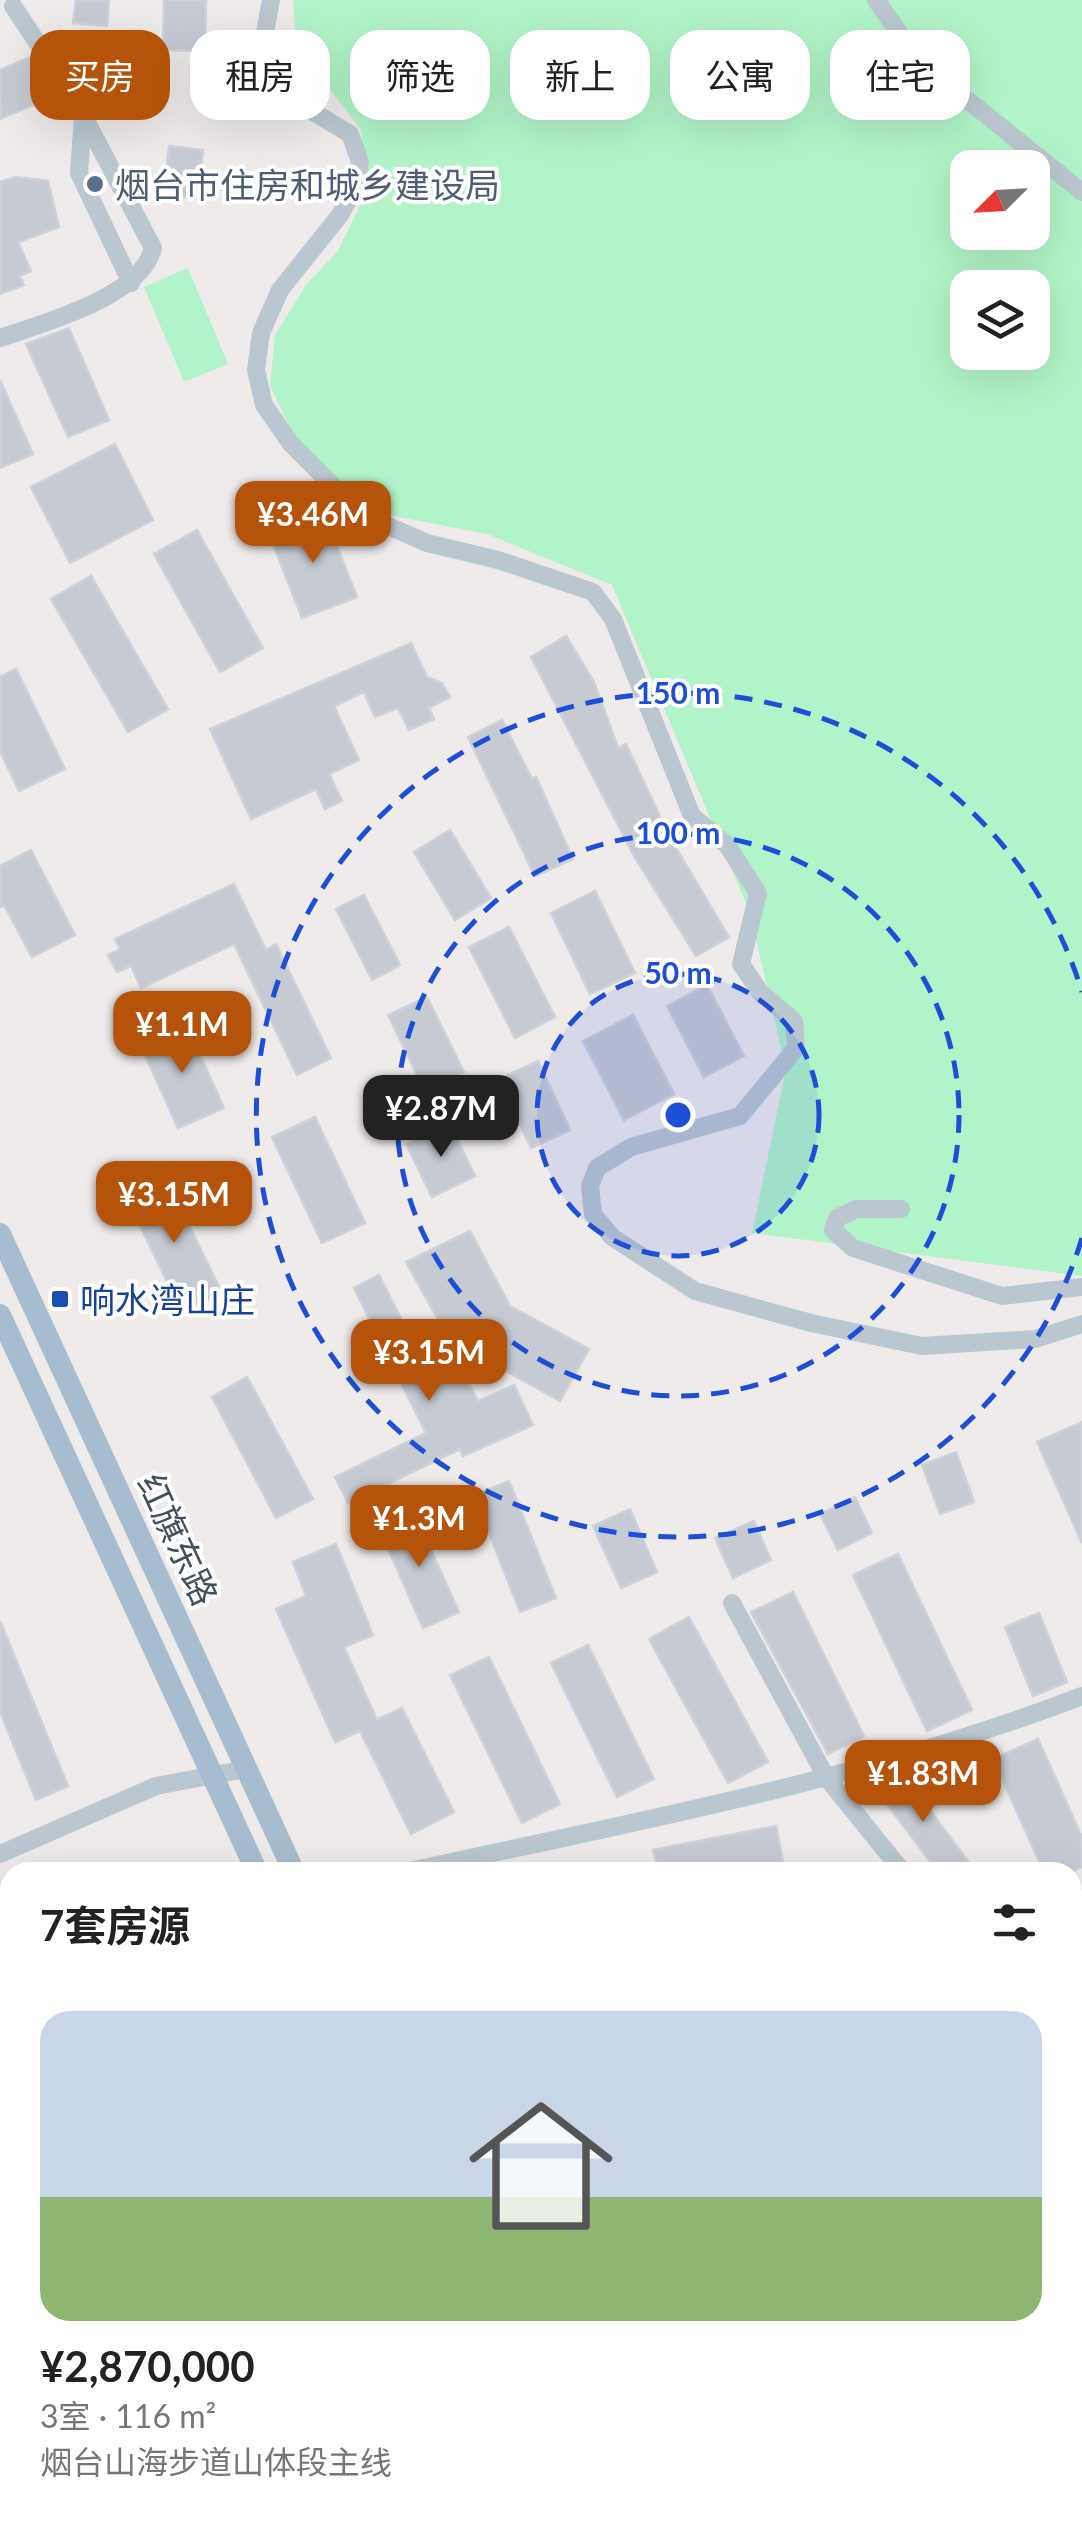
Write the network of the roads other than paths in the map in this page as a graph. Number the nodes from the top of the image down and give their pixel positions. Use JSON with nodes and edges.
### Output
{"nodes":[{"id":1,"x":271,"y":0,"type":"edge"},
{"id":2,"x":876,"y":0,"type":"edge"},
{"id":3,"x":13,"y":6,"type":"dead end"},
{"id":4,"x":30,"y":32,"type":"edge"},
{"id":5,"x":83,"y":120,"type":"edge"},
{"id":6,"x":86,"y":120,"type":"edge"},
{"id":7,"x":1082,"y":192,"type":"edge"},
{"id":8,"x":131,"y":283,"type":"junction"},
{"id":9,"x":0,"y":338,"type":"edge"},
{"id":10,"x":901,"y":1208,"type":"dead end"},
{"id":11,"x":0,"y":1234,"type":"edge"},
{"id":12,"x":1082,"y":1287,"type":"edge"},
{"id":13,"x":0,"y":1316,"type":"edge"},
{"id":14,"x":1082,"y":1324,"type":"edge"},
{"id":15,"x":732,"y":1603,"type":"dead end"},
{"id":16,"x":1082,"y":1696,"type":"edge"},
{"id":17,"x":246,"y":1769,"type":"junction"},
{"id":18,"x":211,"y":1772,"type":"junction"},
{"id":19,"x":826,"y":1777,"type":"junction"},
{"id":20,"x":0,"y":1854,"type":"edge"},
{"id":21,"x":252,"y":1862,"type":"edge"},
{"id":22,"x":289,"y":1862,"type":"edge"},
{"id":23,"x":449,"y":1862,"type":"edge"},
{"id":24,"x":895,"y":1862,"type":"edge"}],
"edges":[{"from":1,"to":14,"type":"street"},
{"from":2,"to":7,"type":"street"},
{"from":3,"to":4,"type":"street"},
{"from":5,"to":8,"type":"street"},
{"from":6,"to":8,"type":"street"},
{"from":8,"to":9,"type":"street"},
{"from":10,"to":12,"type":"street"},
{"from":11,"to":17,"type":"main road","name":"红旗东路"},
{"from":13,"to":18,"type":"main road","name":"红旗东路"},
{"from":15,"to":19,"type":"street"},
{"from":16,"to":19,"type":"street"},
{"from":17,"to":18,"type":"street"},
{"from":17,"to":22,"type":"main road","name":"红旗东路"},
{"from":18,"to":20,"type":"street"},
{"from":18,"to":21,"type":"main road","name":"红旗东路"},
{"from":19,"to":23,"type":"street"},
{"from":19,"to":24,"type":"street"}]}
